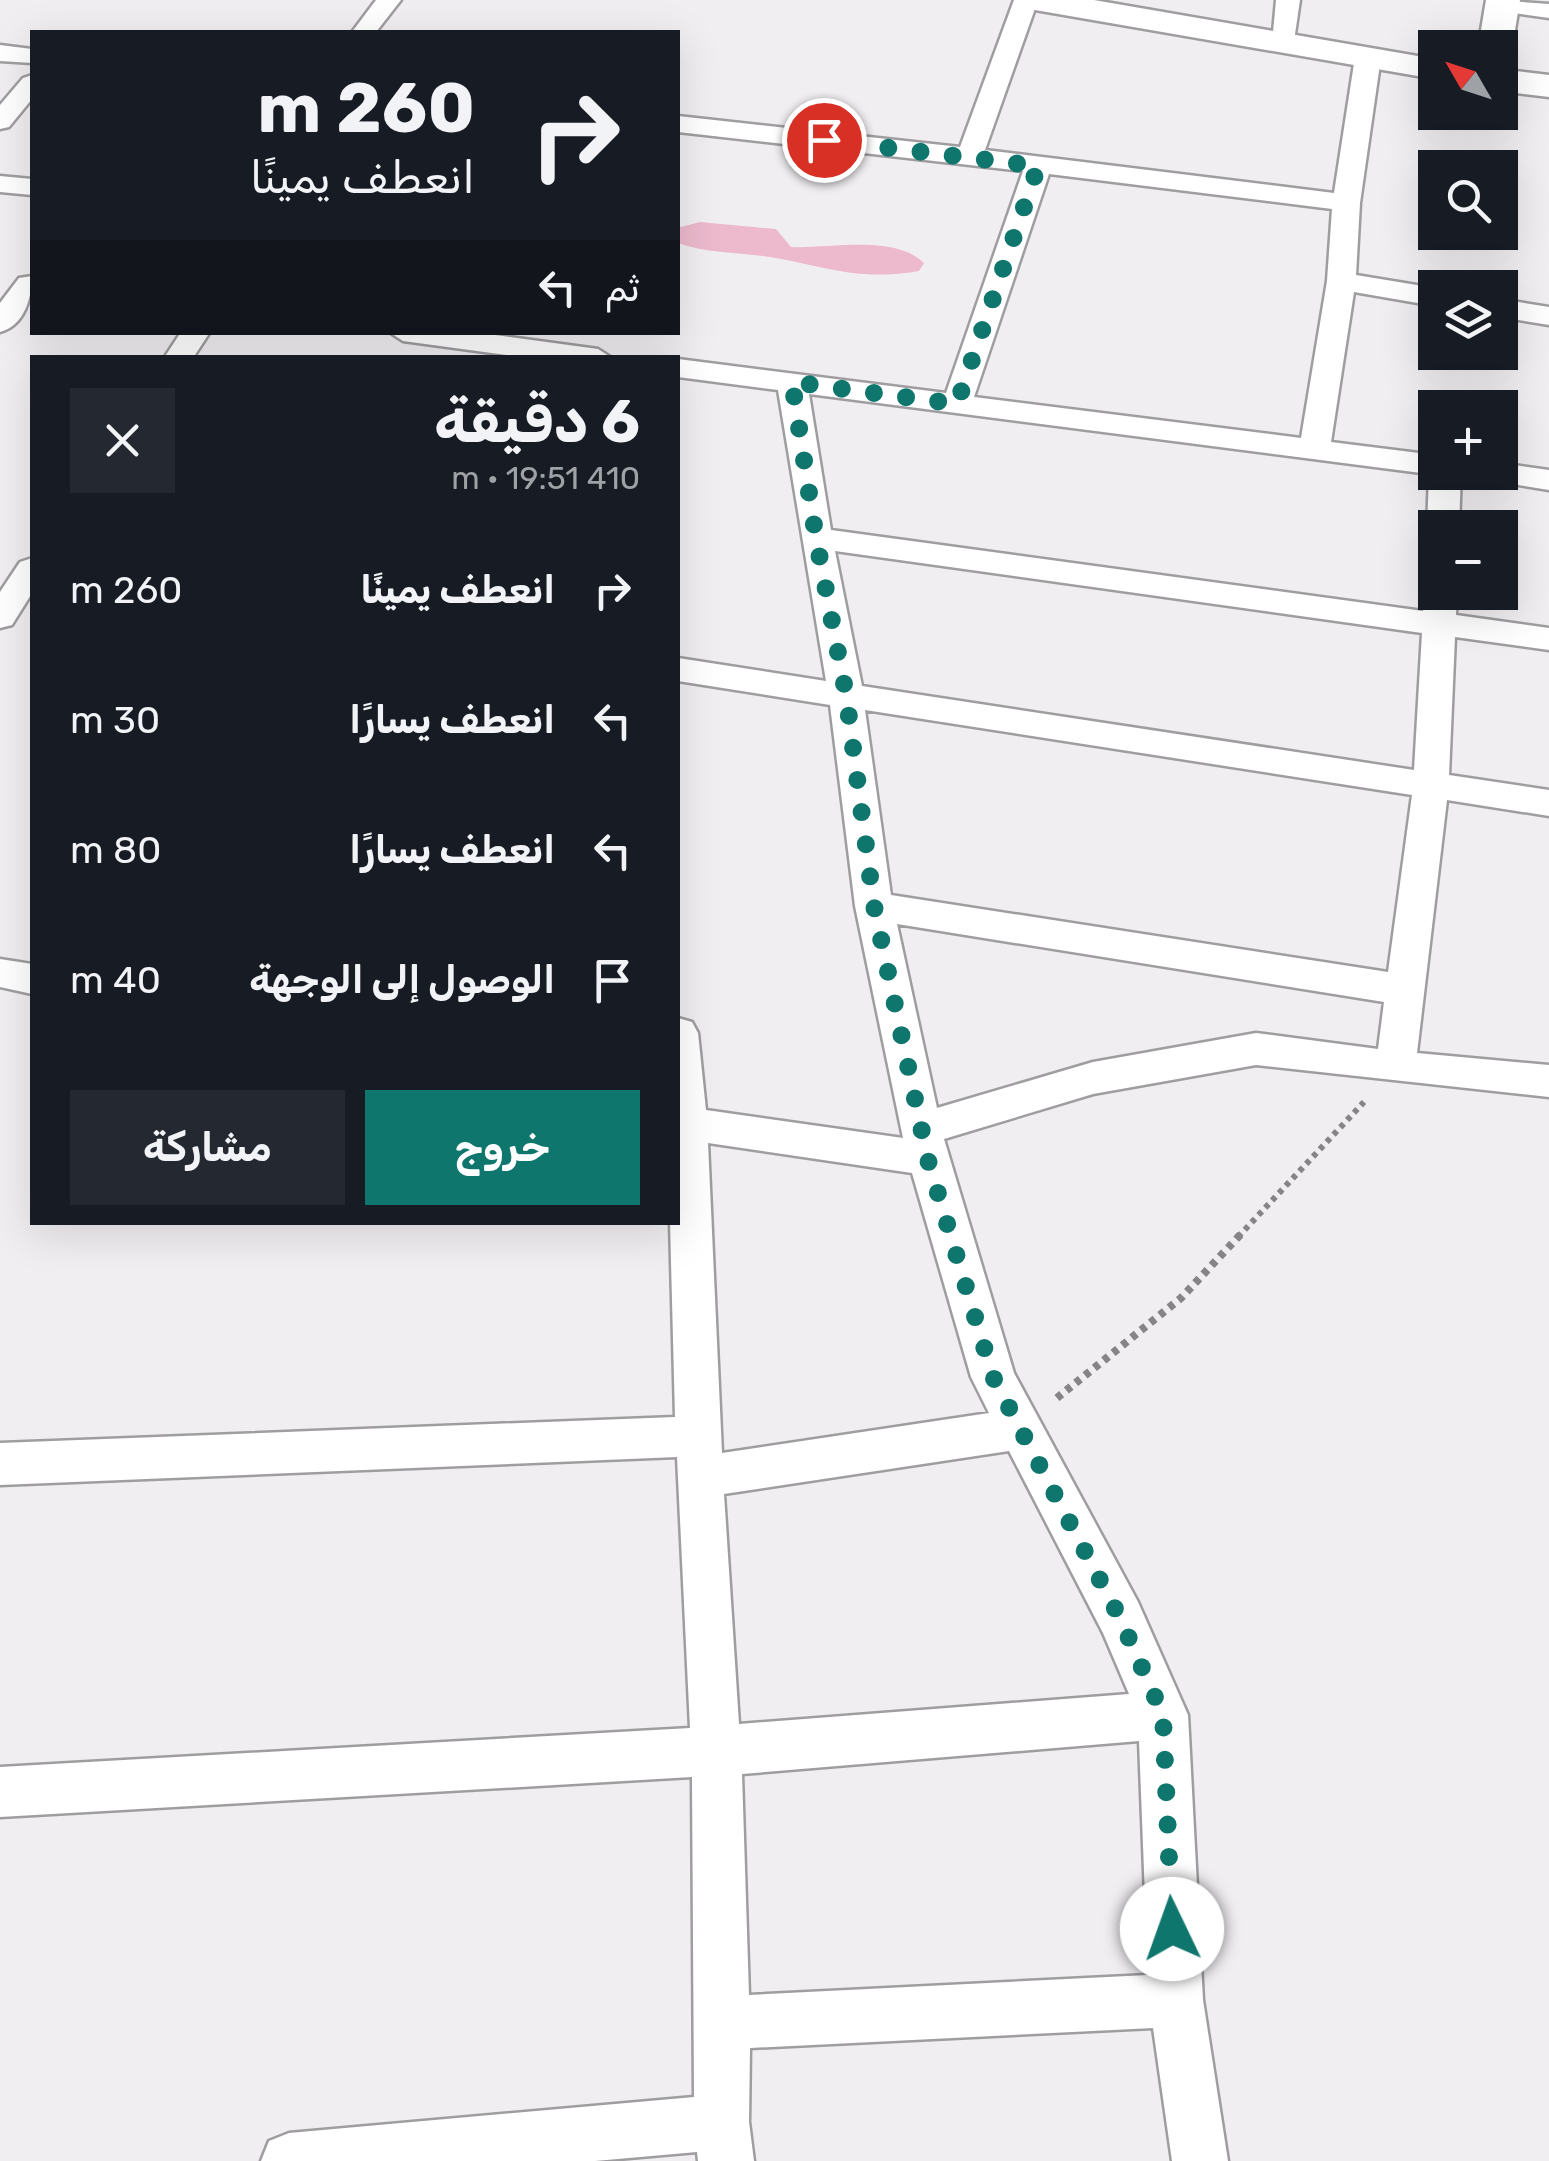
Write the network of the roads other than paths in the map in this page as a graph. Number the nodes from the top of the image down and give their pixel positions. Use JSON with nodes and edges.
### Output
{"nodes":[{"id":1,"x":389,"y":0,"type":"edge"},
{"id":2,"x":1026,"y":0,"type":"edge"},
{"id":3,"x":1035,"y":0,"type":"edge"},
{"id":4,"x":1288,"y":0,"type":"edge"},
{"id":5,"x":1503,"y":3,"type":"edge"},
{"id":6,"x":1549,"y":11,"type":"edge"},
{"id":7,"x":366,"y":30,"type":"edge"},
{"id":8,"x":1498,"y":30,"type":"edge"},
{"id":9,"x":1284,"y":43,"type":"junction"},
{"id":10,"x":0,"y":53,"type":"edge"},
{"id":11,"x":30,"y":56,"type":"edge"},
{"id":12,"x":1368,"y":57,"type":"junction"},
{"id":13,"x":1418,"y":66,"type":"edge"},
{"id":14,"x":1518,"y":82,"type":"edge"},
{"id":15,"x":30,"y":85,"type":"edge"},
{"id":16,"x":1549,"y":86,"type":"edge"},
{"id":17,"x":0,"y":121,"type":"edge"},
{"id":18,"x":680,"y":124,"type":"edge"},
{"id":19,"x":970,"y":156,"type":"junction"},
{"id":20,"x":1038,"y":166,"type":"junction"},
{"id":21,"x":0,"y":184,"type":"edge"},
{"id":22,"x":30,"y":187,"type":"edge"},
{"id":23,"x":1346,"y":203,"type":"junction"},
{"id":24,"x":1341,"y":281,"type":"junction"},
{"id":25,"x":21,"y":283,"type":"edge"},
{"id":26,"x":1418,"y":293,"type":"edge"},
{"id":27,"x":1518,"y":311,"type":"edge"},
{"id":28,"x":1549,"y":316,"type":"edge"},
{"id":29,"x":0,"y":323,"type":"edge"},
{"id":30,"x":449,"y":335,"type":"edge"},
{"id":31,"x":510,"y":339,"type":"edge"},
{"id":32,"x":584,"y":355,"type":"edge"},
{"id":33,"x":680,"y":368,"type":"edge"},
{"id":34,"x":792,"y":382,"type":"junction"},
{"id":35,"x":957,"y":404,"type":"junction"},
{"id":36,"x":1314,"y":450,"type":"junction"},
{"id":37,"x":1418,"y":463,"type":"edge"},
{"id":38,"x":1518,"y":476,"type":"edge"},
{"id":39,"x":1549,"y":480,"type":"edge"},
{"id":40,"x":816,"y":538,"type":"junction"},
{"id":41,"x":30,"y":571,"type":"edge"},
{"id":42,"x":1418,"y":606,"type":"edge"},
{"id":43,"x":1440,"y":610,"type":"edge"},
{"id":44,"x":1444,"y":610,"type":"edge"},
{"id":45,"x":0,"y":618,"type":"edge"},
{"id":46,"x":1549,"y":639,"type":"edge"},
{"id":47,"x":680,"y":670,"type":"edge"},
{"id":48,"x":846,"y":694,"type":"junction"},
{"id":49,"x":1431,"y":787,"type":"junction"},
{"id":50,"x":1549,"y":803,"type":"edge"},
{"id":51,"x":874,"y":906,"type":"junction"},
{"id":52,"x":1405,"y":990,"type":"junction"},
{"id":53,"x":1395,"y":1067,"type":"junction"},
{"id":54,"x":680,"y":1078,"type":"edge"},
{"id":55,"x":1549,"y":1081,"type":"edge"},
{"id":56,"x":682,"y":1123,"type":"edge"},
{"id":57,"x":925,"y":1144,"type":"junction"},
{"id":58,"x":1019,"y":1430,"type":"junction"},
{"id":59,"x":700,"y":1457,"type":"junction"},
{"id":60,"x":0,"y":1464,"type":"edge"},
{"id":61,"x":1163,"y":1715,"type":"junction"},
{"id":62,"x":716,"y":1751,"type":"junction"},
{"id":63,"x":0,"y":1792,"type":"edge"},
{"id":64,"x":1176,"y":2000,"type":"junction"},
{"id":65,"x":723,"y":2023,"type":"junction"},
{"id":66,"x":723,"y":2142,"type":"edge"},
{"id":67,"x":289,"y":2161,"type":"edge"},
{"id":68,"x":1200,"y":2161,"type":"edge"}],
"edges":[{"from":1,"to":7,"type":"street"},
{"from":2,"to":19,"type":"street"},
{"from":3,"to":9,"type":"street"},
{"from":4,"to":9,"type":"street"},
{"from":5,"to":6,"type":"street"},
{"from":5,"to":8,"type":"street"},
{"from":9,"to":12,"type":"street"},
{"from":10,"to":11,"type":"street"},
{"from":12,"to":13,"type":"street"},
{"from":12,"to":23,"type":"street"},
{"from":14,"to":16,"type":"street"},
{"from":15,"to":17,"type":"street"},
{"from":18,"to":19,"type":"street"},
{"from":19,"to":20,"type":"street"},
{"from":20,"to":23,"type":"street"},
{"from":20,"to":35,"type":"street"},
{"from":21,"to":22,"type":"street"},
{"from":23,"to":24,"type":"street"},
{"from":24,"to":26,"type":"street"},
{"from":24,"to":36,"type":"street"},
{"from":25,"to":29,"type":"street"},
{"from":27,"to":28,"type":"street"},
{"from":30,"to":31,"type":"street"},
{"from":31,"to":32,"type":"street"},
{"from":33,"to":34,"type":"street"},
{"from":34,"to":35,"type":"street"},
{"from":34,"to":40,"type":"street"},
{"from":35,"to":36,"type":"street"},
{"from":36,"to":37,"type":"street"},
{"from":38,"to":39,"type":"street"},
{"from":40,"to":42,"type":"street"},
{"from":40,"to":48,"type":"street"},
{"from":41,"to":45,"type":"street"},
{"from":43,"to":49,"type":"street"},
{"from":44,"to":46,"type":"street"},
{"from":47,"to":48,"type":"street"},
{"from":48,"to":49,"type":"street"},
{"from":48,"to":51,"type":"street"},
{"from":49,"to":50,"type":"street"},
{"from":49,"to":52,"type":"street"},
{"from":51,"to":52,"type":"street"},
{"from":51,"to":57,"type":"street"},
{"from":52,"to":53,"type":"street"},
{"from":53,"to":55,"type":"street"},
{"from":53,"to":57,"type":"street"},
{"from":54,"to":56,"type":"street"},
{"from":56,"to":57,"type":"street"},
{"from":56,"to":59,"type":"street"},
{"from":57,"to":58,"type":"street"},
{"from":58,"to":59,"type":"street"},
{"from":58,"to":61,"type":"street"},
{"from":59,"to":60,"type":"street"},
{"from":59,"to":62,"type":"street"},
{"from":61,"to":62,"type":"street"},
{"from":61,"to":64,"type":"street"},
{"from":62,"to":63,"type":"street"},
{"from":62,"to":65,"type":"street"},
{"from":64,"to":65,"type":"street"},
{"from":64,"to":68,"type":"street"},
{"from":65,"to":66,"type":"street"},
{"from":66,"to":67,"type":"street"}]}
